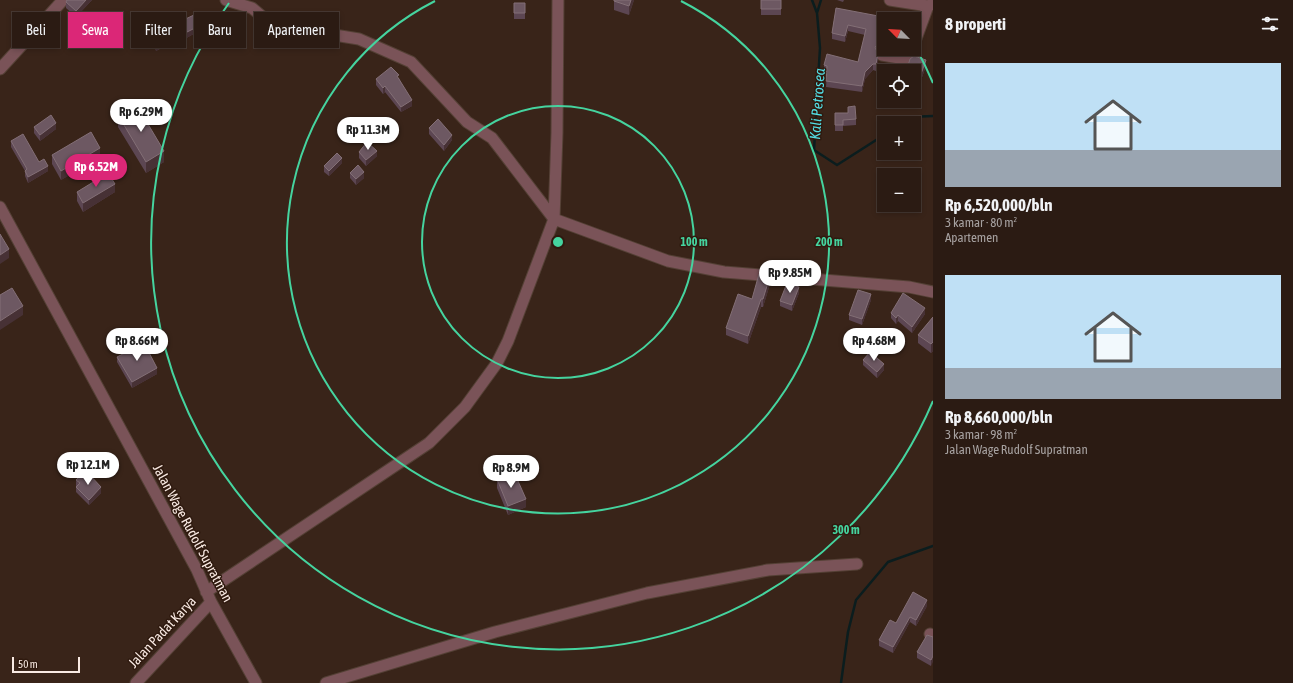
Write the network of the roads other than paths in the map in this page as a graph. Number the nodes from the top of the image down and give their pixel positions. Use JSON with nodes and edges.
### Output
{"nodes":[{"id":1,"x":63,"y":0,"type":"edge"},
{"id":2,"x":226,"y":0,"type":"edge"},
{"id":3,"x":558,"y":0,"type":"edge"},
{"id":4,"x":890,"y":0,"type":"edge"},
{"id":5,"x":931,"y":5,"type":"edge"},
{"id":6,"x":921,"y":28,"type":"edge"},
{"id":7,"x":891,"y":56,"type":"edge"},
{"id":8,"x":909,"y":56,"type":"edge"},
{"id":9,"x":0,"y":69,"type":"edge"},
{"id":10,"x":0,"y":207,"type":"edge"},
{"id":11,"x":554,"y":219,"type":"junction"},
{"id":12,"x":933,"y":292,"type":"edge"},
{"id":13,"x":857,"y":564,"type":"dead end"},
{"id":14,"x":209,"y":597,"type":"junction"},
{"id":15,"x":136,"y":683,"type":"edge"},
{"id":16,"x":256,"y":683,"type":"edge"},
{"id":17,"x":326,"y":683,"type":"edge"}],
"edges":[{"from":1,"to":9,"type":"street"},
{"from":2,"to":11,"type":"street"},
{"from":3,"to":11,"type":"street","name":"Jalan Padat Karya"},
{"from":4,"to":5,"type":"street"},
{"from":5,"to":6,"type":"street"},
{"from":7,"to":8,"type":"street"},
{"from":10,"to":14,"type":"street","name":"Jalan Wage Rudolf Supratman"},
{"from":11,"to":12,"type":"street"},
{"from":11,"to":14,"type":"street","name":"Jalan Padat Karya"},
{"from":13,"to":17,"type":"street"},
{"from":14,"to":15,"type":"street","name":"Jalan Padat Karya"},
{"from":14,"to":16,"type":"street","name":"Jalan Wage Rudolf Supratman"}]}
